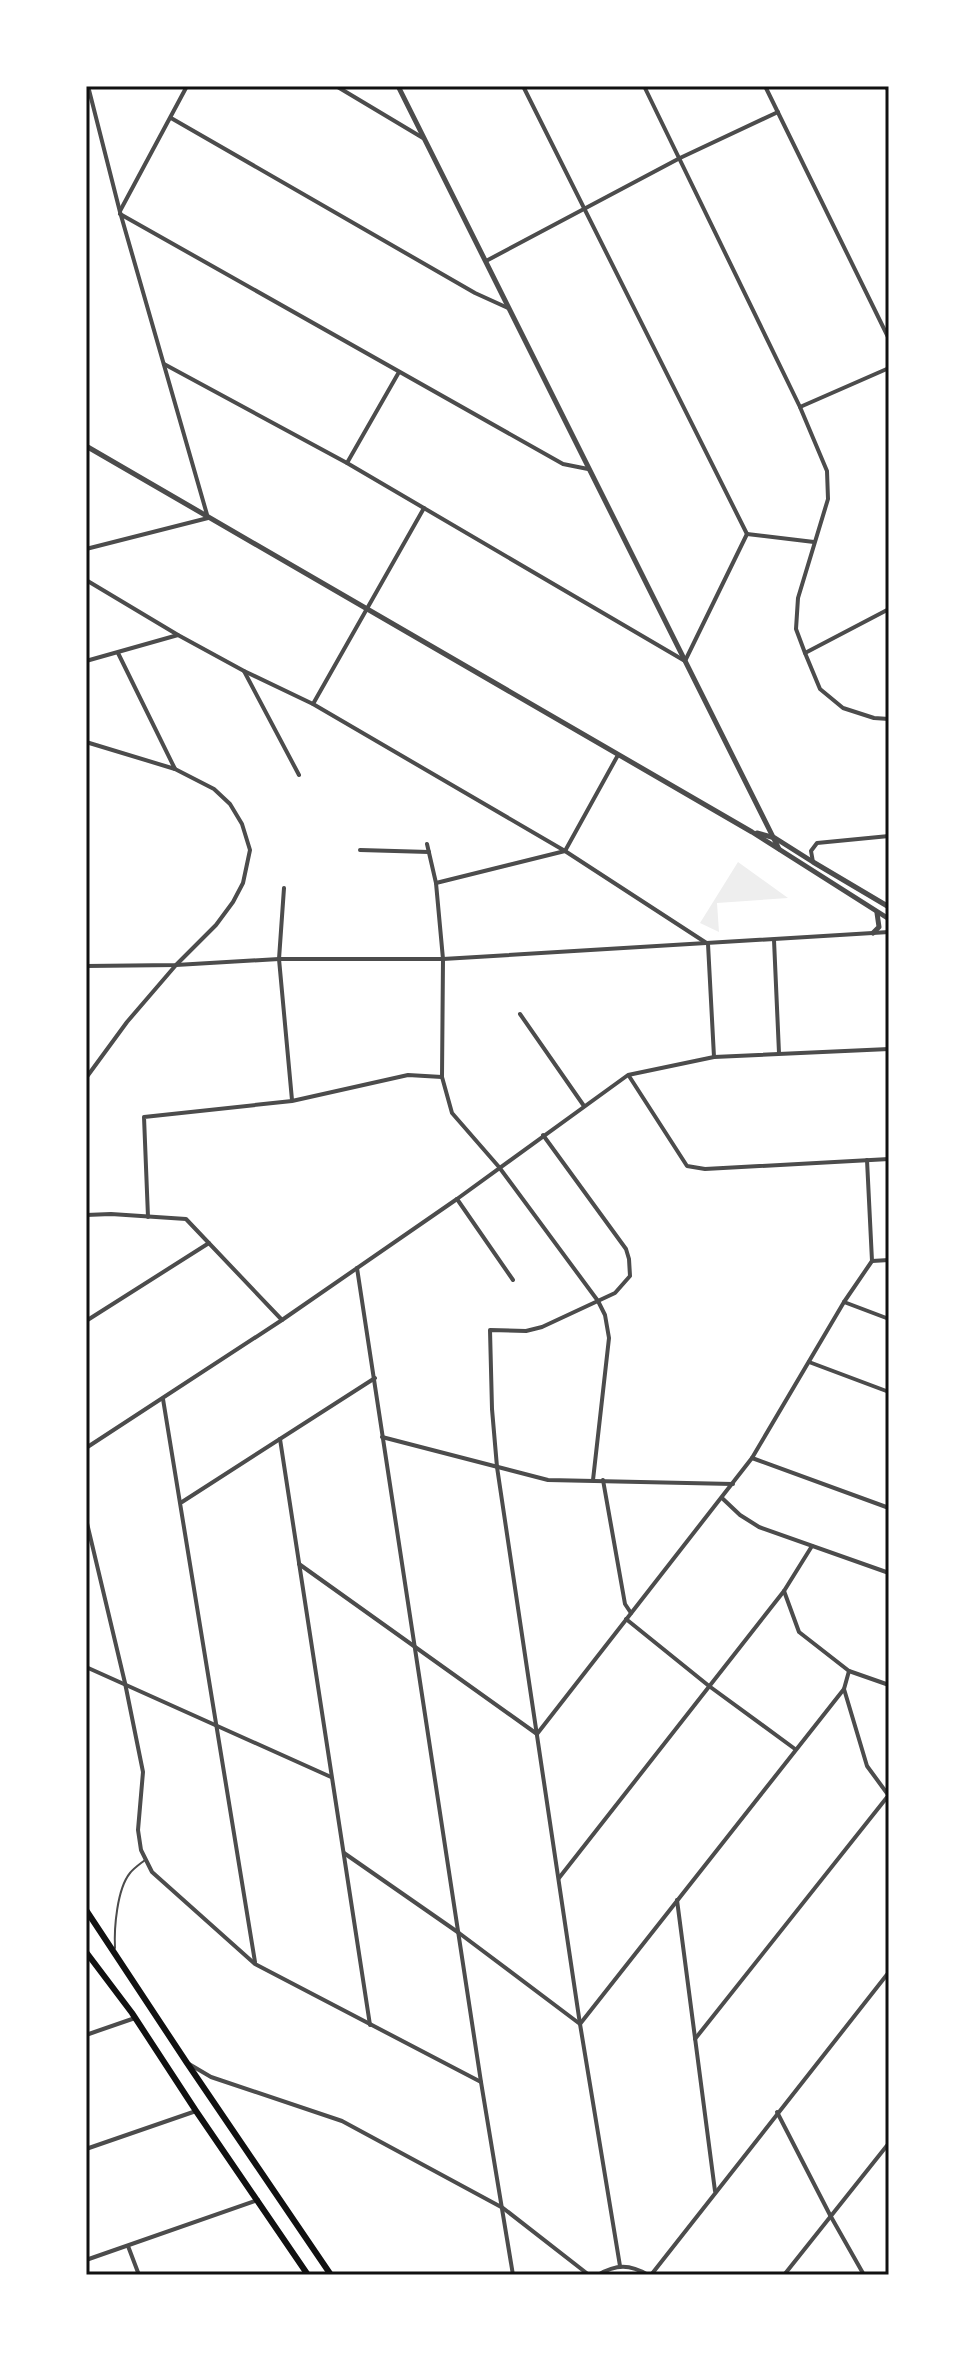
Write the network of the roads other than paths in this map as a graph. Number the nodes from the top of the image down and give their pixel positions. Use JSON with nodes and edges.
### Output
{"nodes":[{"id":1,"x":88,"y":86,"type":"edge"},
{"id":2,"x":187,"y":86,"type":"edge"},
{"id":3,"x":336,"y":86,"type":"edge"},
{"id":4,"x":398,"y":86,"type":"edge"},
{"id":5,"x":523,"y":86,"type":"edge"},
{"id":6,"x":644,"y":86,"type":"edge"},
{"id":7,"x":765,"y":86,"type":"edge"},
{"id":8,"x":886,"y":86,"type":"edge"},
{"id":9,"x":889,"y":92,"type":"edge"},
{"id":10,"x":778,"y":112,"type":"junction"},
{"id":11,"x":171,"y":118,"type":"junction"},
{"id":12,"x":425,"y":139,"type":"junction"},
{"id":13,"x":680,"y":158,"type":"junction"},
{"id":14,"x":584,"y":209,"type":"junction"},
{"id":15,"x":120,"y":213,"type":"junction"},
{"id":16,"x":486,"y":261,"type":"junction"},
{"id":17,"x":510,"y":309,"type":"junction"},
{"id":18,"x":889,"y":339,"type":"edge"},
{"id":19,"x":164,"y":364,"type":"junction"},
{"id":20,"x":889,"y":368,"type":"edge"},
{"id":21,"x":399,"y":372,"type":"junction"},
{"id":22,"x":800,"y":407,"type":"junction"},
{"id":23,"x":86,"y":446,"type":"edge"},
{"id":24,"x":347,"y":463,"type":"junction"},
{"id":25,"x":590,"y":469,"type":"junction"},
{"id":26,"x":424,"y":508,"type":"junction"},
{"id":27,"x":208,"y":518,"type":"junction"},
{"id":28,"x":747,"y":534,"type":"junction"},
{"id":29,"x":814,"y":542,"type":"junction"},
{"id":30,"x":86,"y":549,"type":"edge"},
{"id":31,"x":86,"y":580,"type":"edge"},
{"id":32,"x":889,"y":609,"type":"edge"},
{"id":33,"x":366,"y":610,"type":"junction"},
{"id":34,"x":178,"y":635,"type":"junction"},
{"id":35,"x":118,"y":653,"type":"junction"},
{"id":36,"x":805,"y":653,"type":"junction"},
{"id":37,"x":86,"y":661,"type":"edge"},
{"id":38,"x":685,"y":661,"type":"junction"},
{"id":39,"x":244,"y":671,"type":"junction"},
{"id":40,"x":313,"y":704,"type":"junction"},
{"id":41,"x":889,"y":719,"type":"edge"},
{"id":42,"x":86,"y":742,"type":"edge"},
{"id":43,"x":618,"y":755,"type":"junction"},
{"id":44,"x":175,"y":769,"type":"junction"},
{"id":45,"x":299,"y":775,"type":"dead end"},
{"id":46,"x":752,"y":832,"type":"junction"},
{"id":47,"x":889,"y":836,"type":"edge"},
{"id":48,"x":775,"y":838,"type":"junction"},
{"id":49,"x":427,"y":844,"type":"dead end"},
{"id":50,"x":360,"y":850,"type":"dead end"},
{"id":51,"x":779,"y":850,"type":"junction"},
{"id":52,"x":565,"y":851,"type":"junction"},
{"id":53,"x":429,"y":852,"type":"junction"},
{"id":54,"x":813,"y":862,"type":"junction"},
{"id":55,"x":436,"y":883,"type":"junction"},
{"id":56,"x":284,"y":888,"type":"dead end"},
{"id":57,"x":889,"y":907,"type":"edge"},
{"id":58,"x":877,"y":912,"type":"junction"},
{"id":59,"x":889,"y":919,"type":"edge"},
{"id":60,"x":889,"y":932,"type":"edge"},
{"id":61,"x":873,"y":933,"type":"junction"},
{"id":62,"x":774,"y":940,"type":"junction"},
{"id":63,"x":708,"y":944,"type":"junction"},
{"id":64,"x":279,"y":959,"type":"junction"},
{"id":65,"x":443,"y":959,"type":"junction"},
{"id":66,"x":176,"y":965,"type":"junction"},
{"id":67,"x":86,"y":966,"type":"edge"},
{"id":68,"x":520,"y":1014,"type":"dead end"},
{"id":69,"x":889,"y":1049,"type":"edge"},
{"id":70,"x":779,"y":1053,"type":"junction"},
{"id":71,"x":714,"y":1057,"type":"junction"},
{"id":72,"x":628,"y":1075,"type":"junction"},
{"id":73,"x":442,"y":1077,"type":"junction"},
{"id":74,"x":86,"y":1078,"type":"edge"},
{"id":75,"x":292,"y":1101,"type":"junction"},
{"id":76,"x":584,"y":1106,"type":"junction"},
{"id":77,"x":543,"y":1135,"type":"junction"},
{"id":78,"x":889,"y":1159,"type":"edge"},
{"id":79,"x":867,"y":1160,"type":"junction"},
{"id":80,"x":499,"y":1167,"type":"junction"},
{"id":81,"x":457,"y":1199,"type":"junction"},
{"id":82,"x":86,"y":1215,"type":"edge"},
{"id":83,"x":148,"y":1217,"type":"junction"},
{"id":84,"x":209,"y":1243,"type":"junction"},
{"id":85,"x":889,"y":1260,"type":"edge"},
{"id":86,"x":872,"y":1261,"type":"junction"},
{"id":87,"x":357,"y":1268,"type":"junction"},
{"id":88,"x":513,"y":1280,"type":"dead end"},
{"id":89,"x":598,"y":1301,"type":"junction"},
{"id":90,"x":844,"y":1302,"type":"junction"},
{"id":91,"x":889,"y":1319,"type":"edge"},
{"id":92,"x":282,"y":1320,"type":"junction"},
{"id":93,"x":86,"y":1321,"type":"edge"},
{"id":94,"x":809,"y":1362,"type":"junction"},
{"id":95,"x":375,"y":1378,"type":"junction"},
{"id":96,"x":889,"y":1392,"type":"edge"},
{"id":97,"x":163,"y":1399,"type":"junction"},
{"id":98,"x":382,"y":1437,"type":"junction"},
{"id":99,"x":280,"y":1439,"type":"junction"},
{"id":100,"x":86,"y":1448,"type":"edge"},
{"id":101,"x":752,"y":1458,"type":"junction"},
{"id":102,"x":497,"y":1467,"type":"junction"},
{"id":103,"x":593,"y":1480,"type":"junction"},
{"id":104,"x":603,"y":1480,"type":"junction"},
{"id":105,"x":733,"y":1484,"type":"junction"},
{"id":106,"x":722,"y":1498,"type":"junction"},
{"id":107,"x":181,"y":1502,"type":"junction"},
{"id":108,"x":889,"y":1508,"type":"edge"},
{"id":109,"x":86,"y":1519,"type":"edge"},
{"id":110,"x":812,"y":1546,"type":"junction"},
{"id":111,"x":299,"y":1564,"type":"junction"},
{"id":112,"x":889,"y":1573,"type":"edge"},
{"id":113,"x":784,"y":1591,"type":"junction"},
{"id":114,"x":631,"y":1613,"type":"junction"},
{"id":115,"x":626,"y":1619,"type":"junction"},
{"id":116,"x":414,"y":1648,"type":"junction"},
{"id":117,"x":86,"y":1667,"type":"edge"},
{"id":118,"x":849,"y":1671,"type":"junction"},
{"id":119,"x":125,"y":1683,"type":"junction"},
{"id":120,"x":889,"y":1685,"type":"edge"},
{"id":121,"x":709,"y":1686,"type":"junction"},
{"id":122,"x":844,"y":1689,"type":"junction"},
{"id":123,"x":218,"y":1726,"type":"junction"},
{"id":124,"x":537,"y":1734,"type":"junction"},
{"id":125,"x":796,"y":1750,"type":"junction"},
{"id":126,"x":331,"y":1777,"type":"junction"},
{"id":127,"x":889,"y":1796,"type":"edge"},
{"id":128,"x":344,"y":1853,"type":"junction"},
{"id":129,"x":146,"y":1859,"type":"junction"},
{"id":130,"x":559,"y":1879,"type":"junction"},
{"id":131,"x":677,"y":1899,"type":"junction"},
{"id":132,"x":86,"y":1910,"type":"edge"},
{"id":133,"x":459,"y":1933,"type":"junction"},
{"id":134,"x":86,"y":1952,"type":"edge"},
{"id":135,"x":116,"y":1957,"type":"junction"},
{"id":136,"x":255,"y":1964,"type":"junction"},
{"id":137,"x":889,"y":1972,"type":"edge"},
{"id":138,"x":135,"y":2018,"type":"junction"},
{"id":139,"x":580,"y":2024,"type":"junction"},
{"id":140,"x":370,"y":2025,"type":"junction"},
{"id":141,"x":86,"y":2035,"type":"edge"},
{"id":142,"x":695,"y":2039,"type":"junction"},
{"id":143,"x":187,"y":2063,"type":"junction"},
{"id":144,"x":481,"y":2082,"type":"junction"},
{"id":145,"x":196,"y":2111,"type":"junction"},
{"id":146,"x":777,"y":2112,"type":"junction"},
{"id":147,"x":889,"y":2143,"type":"edge"},
{"id":148,"x":86,"y":2149,"type":"edge"},
{"id":149,"x":715,"y":2191,"type":"junction"},
{"id":150,"x":258,"y":2200,"type":"junction"},
{"id":151,"x":503,"y":2208,"type":"junction"},
{"id":152,"x":830,"y":2215,"type":"junction"},
{"id":153,"x":128,"y":2246,"type":"junction"},
{"id":154,"x":86,"y":2260,"type":"edge"},
{"id":155,"x":620,"y":2266,"type":"junction"},
{"id":156,"x":139,"y":2275,"type":"edge"},
{"id":157,"x":308,"y":2275,"type":"edge"},
{"id":158,"x":331,"y":2275,"type":"edge"},
{"id":159,"x":513,"y":2275,"type":"edge"},
{"id":160,"x":589,"y":2275,"type":"edge"},
{"id":161,"x":598,"y":2275,"type":"edge"},
{"id":162,"x":650,"y":2275,"type":"edge"},
{"id":163,"x":784,"y":2275,"type":"edge"},
{"id":164,"x":864,"y":2275,"type":"edge"}],
"edges":[{"from":1,"to":15,"type":"street"},
{"from":2,"to":11,"type":"street"},
{"from":3,"to":12,"type":"street"},
{"from":4,"to":12,"type":"street"},
{"from":5,"to":14,"type":"street"},
{"from":6,"to":13,"type":"street"},
{"from":7,"to":10,"type":"street"},
{"from":8,"to":9,"type":"street"},
{"from":10,"to":13,"type":"street"},
{"from":10,"to":18,"type":"street"},
{"from":11,"to":15,"type":"street"},
{"from":11,"to":17,"type":"street"},
{"from":12,"to":16,"type":"street"},
{"from":13,"to":14,"type":"street"},
{"from":13,"to":22,"type":"street"},
{"from":14,"to":16,"type":"street"},
{"from":14,"to":28,"type":"street"},
{"from":15,"to":19,"type":"street"},
{"from":15,"to":21,"type":"street"},
{"from":16,"to":17,"type":"street"},
{"from":17,"to":25,"type":"street"},
{"from":19,"to":24,"type":"street"},
{"from":19,"to":27,"type":"street"},
{"from":20,"to":22,"type":"street"},
{"from":21,"to":24,"type":"street"},
{"from":21,"to":25,"type":"street"},
{"from":22,"to":29,"type":"street"},
{"from":23,"to":27,"type":"street"},
{"from":24,"to":26,"type":"street"},
{"from":25,"to":38,"type":"street"},
{"from":26,"to":33,"type":"street"},
{"from":26,"to":38,"type":"street"},
{"from":27,"to":30,"type":"street"},
{"from":27,"to":33,"type":"street"},
{"from":28,"to":29,"type":"street"},
{"from":28,"to":38,"type":"street"},
{"from":29,"to":36,"type":"street"},
{"from":31,"to":34,"type":"street"},
{"from":32,"to":36,"type":"street"},
{"from":33,"to":40,"type":"street"},
{"from":33,"to":43,"type":"street"},
{"from":34,"to":35,"type":"street"},
{"from":34,"to":39,"type":"street"},
{"from":35,"to":37,"type":"street"},
{"from":35,"to":44,"type":"street"},
{"from":36,"to":41,"type":"street"},
{"from":38,"to":48,"type":"street"},
{"from":39,"to":40,"type":"street"},
{"from":39,"to":45,"type":"street"},
{"from":40,"to":52,"type":"street"},
{"from":42,"to":44,"type":"street"},
{"from":43,"to":46,"type":"street"},
{"from":43,"to":52,"type":"street"},
{"from":44,"to":66,"type":"street"},
{"from":46,"to":48,"type":"street"},
{"from":46,"to":51,"type":"street"},
{"from":47,"to":54,"type":"street"},
{"from":48,"to":51,"type":"street"},
{"from":48,"to":54,"type":"street"},
{"from":49,"to":53,"type":"street"},
{"from":50,"to":53,"type":"street"},
{"from":51,"to":58,"type":"street"},
{"from":52,"to":55,"type":"street"},
{"from":52,"to":63,"type":"street"},
{"from":53,"to":55,"type":"street"},
{"from":54,"to":57,"type":"street"},
{"from":55,"to":65,"type":"street"},
{"from":56,"to":64,"type":"street"},
{"from":58,"to":59,"type":"street"},
{"from":58,"to":61,"type":"street"},
{"from":60,"to":61,"type":"street"},
{"from":61,"to":62,"type":"street"},
{"from":62,"to":63,"type":"street"},
{"from":62,"to":70,"type":"street"},
{"from":63,"to":65,"type":"street"},
{"from":63,"to":71,"type":"street"},
{"from":64,"to":65,"type":"street"},
{"from":64,"to":66,"type":"street"},
{"from":64,"to":75,"type":"street"},
{"from":65,"to":73,"type":"street"},
{"from":66,"to":67,"type":"street"},
{"from":66,"to":74,"type":"street"},
{"from":68,"to":76,"type":"street"},
{"from":69,"to":70,"type":"street"},
{"from":70,"to":71,"type":"street"},
{"from":71,"to":72,"type":"street"},
{"from":72,"to":76,"type":"street"},
{"from":72,"to":79,"type":"street"},
{"from":73,"to":75,"type":"street"},
{"from":73,"to":80,"type":"street"},
{"from":75,"to":83,"type":"street"},
{"from":76,"to":77,"type":"street"},
{"from":77,"to":80,"type":"street"},
{"from":77,"to":89,"type":"street"},
{"from":78,"to":79,"type":"street"},
{"from":79,"to":86,"type":"street"},
{"from":80,"to":81,"type":"street"},
{"from":80,"to":89,"type":"street"},
{"from":81,"to":87,"type":"street"},
{"from":81,"to":88,"type":"street"},
{"from":82,"to":83,"type":"street"},
{"from":83,"to":84,"type":"street"},
{"from":84,"to":92,"type":"street"},
{"from":84,"to":93,"type":"street"},
{"from":85,"to":86,"type":"street"},
{"from":86,"to":90,"type":"street"},
{"from":87,"to":92,"type":"street"},
{"from":87,"to":95,"type":"street"},
{"from":89,"to":102,"type":"street"},
{"from":89,"to":103,"type":"street"},
{"from":90,"to":91,"type":"street"},
{"from":90,"to":94,"type":"street"},
{"from":92,"to":97,"type":"street"},
{"from":94,"to":96,"type":"street"},
{"from":94,"to":101,"type":"street"},
{"from":95,"to":98,"type":"street"},
{"from":95,"to":99,"type":"street"},
{"from":97,"to":100,"type":"street"},
{"from":97,"to":107,"type":"street"},
{"from":98,"to":102,"type":"street"},
{"from":98,"to":116,"type":"street"},
{"from":99,"to":107,"type":"street"},
{"from":99,"to":111,"type":"street"},
{"from":101,"to":105,"type":"street"},
{"from":101,"to":108,"type":"street"},
{"from":102,"to":103,"type":"street"},
{"from":102,"to":124,"type":"street"},
{"from":103,"to":104,"type":"street"},
{"from":104,"to":105,"type":"street"},
{"from":104,"to":114,"type":"street"},
{"from":105,"to":106,"type":"street"},
{"from":106,"to":110,"type":"street"},
{"from":106,"to":114,"type":"street"},
{"from":107,"to":123,"type":"street"},
{"from":109,"to":119,"type":"street"},
{"from":110,"to":112,"type":"street"},
{"from":110,"to":113,"type":"street"},
{"from":111,"to":116,"type":"street"},
{"from":111,"to":126,"type":"street"},
{"from":113,"to":118,"type":"street"},
{"from":113,"to":121,"type":"street"},
{"from":114,"to":115,"type":"street"},
{"from":115,"to":121,"type":"street"},
{"from":115,"to":124,"type":"street"},
{"from":116,"to":124,"type":"street"},
{"from":116,"to":133,"type":"street"},
{"from":117,"to":119,"type":"street"},
{"from":118,"to":120,"type":"street"},
{"from":118,"to":122,"type":"street"},
{"from":119,"to":123,"type":"street"},
{"from":119,"to":129,"type":"street"},
{"from":121,"to":125,"type":"street"},
{"from":121,"to":130,"type":"street"},
{"from":122,"to":125,"type":"street"},
{"from":122,"to":127,"type":"street"},
{"from":123,"to":126,"type":"street"},
{"from":123,"to":136,"type":"street"},
{"from":124,"to":130,"type":"street"},
{"from":125,"to":131,"type":"street"},
{"from":126,"to":128,"type":"street"},
{"from":127,"to":142,"type":"street"},
{"from":128,"to":133,"type":"street"},
{"from":128,"to":140,"type":"street"},
{"from":129,"to":135,"type":"lane"},
{"from":129,"to":136,"type":"street"},
{"from":130,"to":139,"type":"street"},
{"from":131,"to":139,"type":"street"},
{"from":131,"to":142,"type":"street"},
{"from":132,"to":135,"type":"main road"},
{"from":133,"to":139,"type":"street"},
{"from":133,"to":144,"type":"street"},
{"from":134,"to":138,"type":"main road"},
{"from":135,"to":143,"type":"main road"},
{"from":136,"to":140,"type":"street"},
{"from":137,"to":146,"type":"street"},
{"from":138,"to":141,"type":"street"},
{"from":138,"to":145,"type":"main road"},
{"from":139,"to":155,"type":"street"},
{"from":140,"to":144,"type":"street"},
{"from":142,"to":149,"type":"street"},
{"from":143,"to":151,"type":"street"},
{"from":143,"to":158,"type":"main road"},
{"from":144,"to":151,"type":"street"},
{"from":145,"to":148,"type":"street"},
{"from":145,"to":150,"type":"main road"},
{"from":146,"to":149,"type":"street"},
{"from":146,"to":152,"type":"street"},
{"from":147,"to":152,"type":"street"},
{"from":149,"to":162,"type":"street"},
{"from":150,"to":153,"type":"street"},
{"from":150,"to":157,"type":"main road"},
{"from":151,"to":159,"type":"street"},
{"from":151,"to":160,"type":"street"},
{"from":152,"to":163,"type":"street"},
{"from":152,"to":164,"type":"street"},
{"from":153,"to":154,"type":"street"},
{"from":153,"to":156,"type":"street"},
{"from":155,"to":161,"type":"street"},
{"from":155,"to":162,"type":"street"}]}
